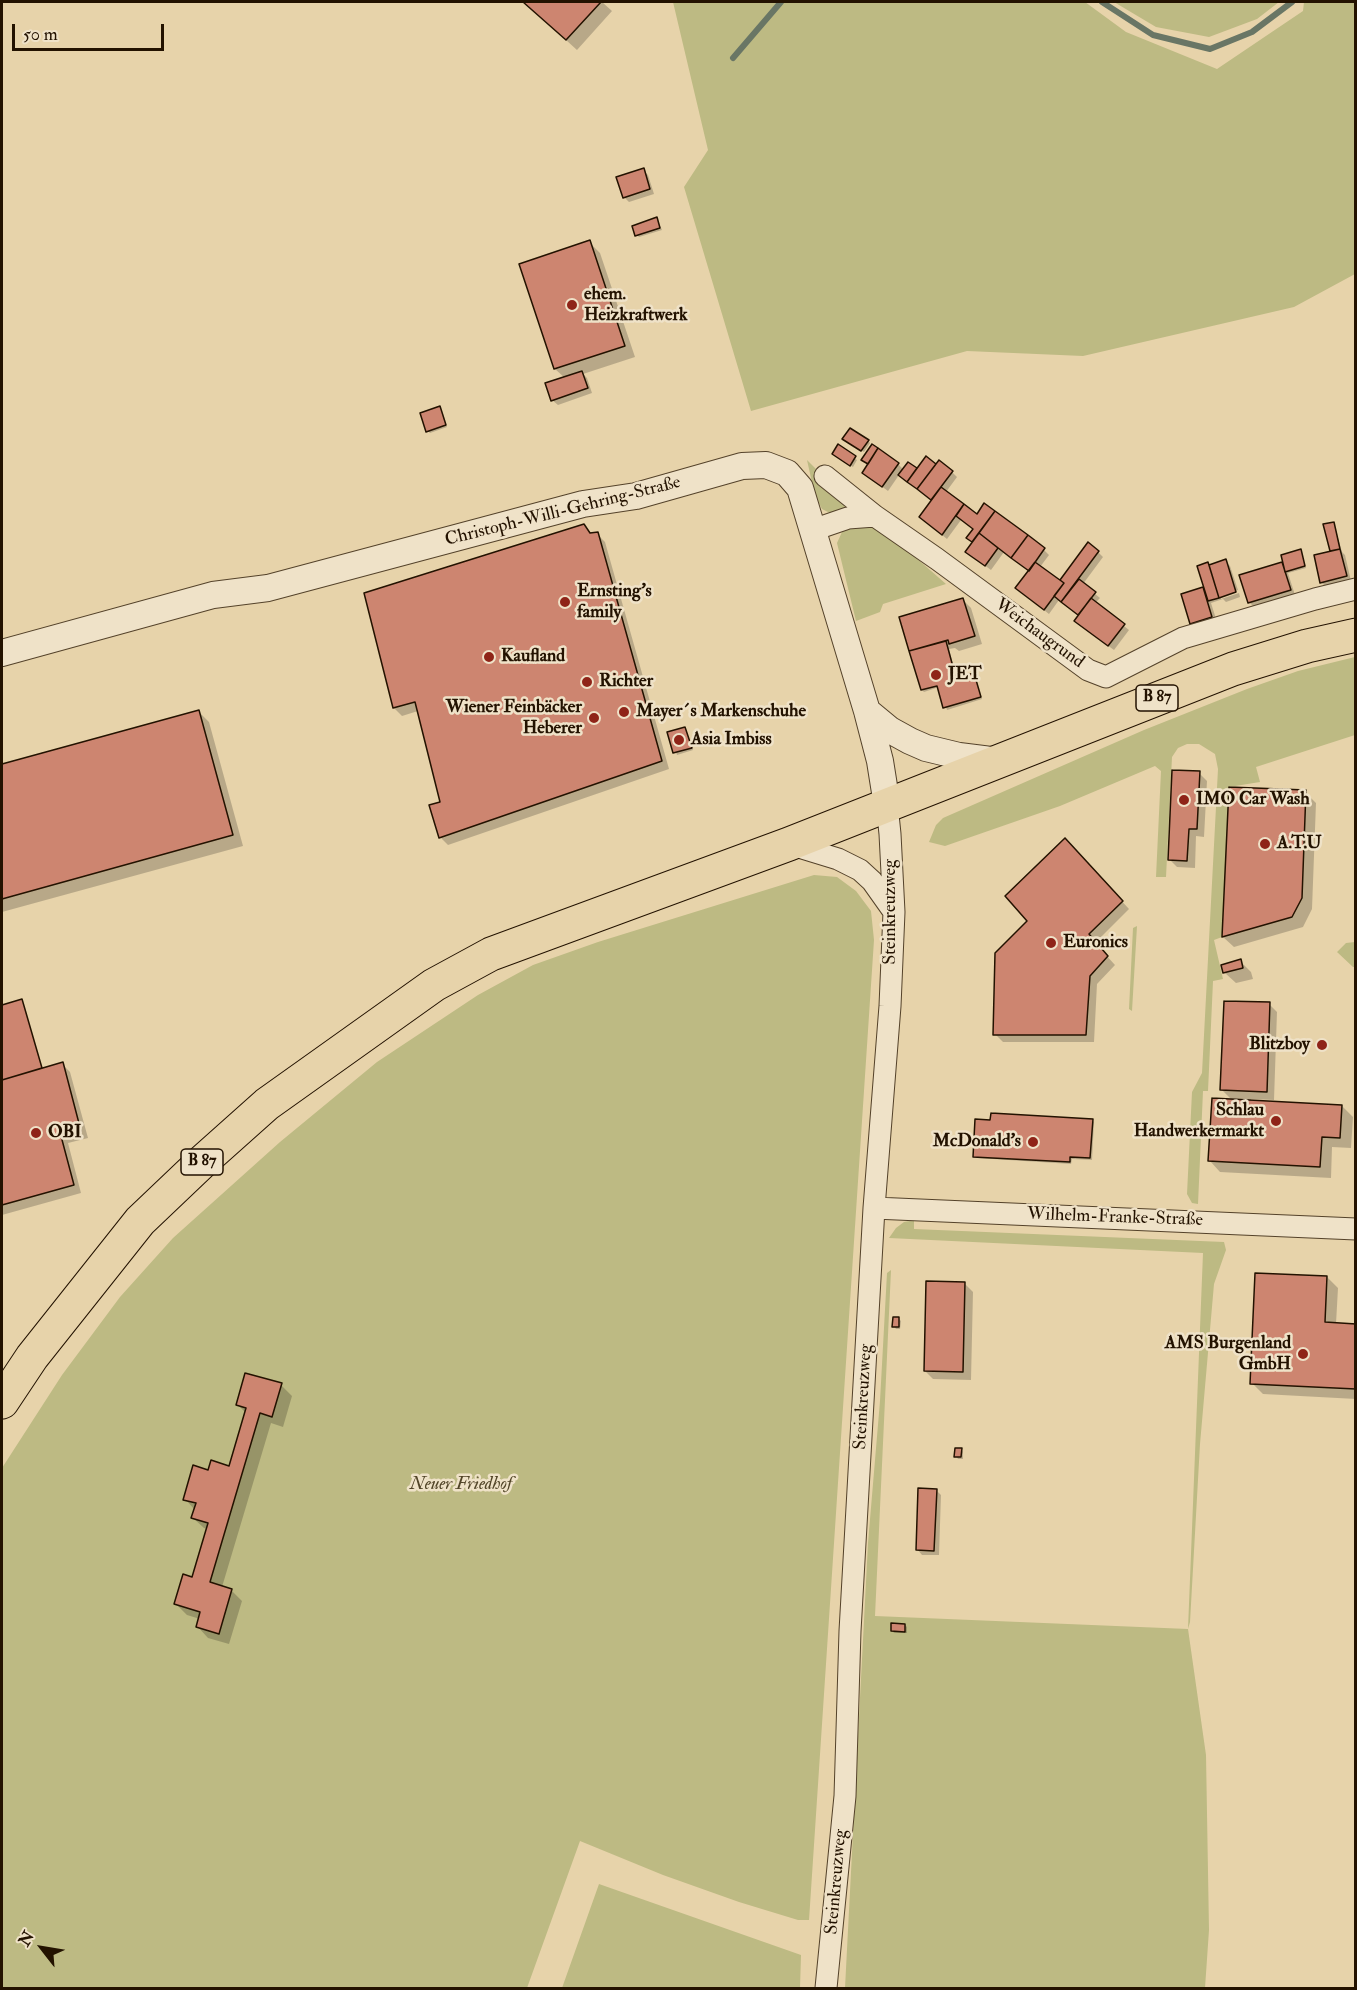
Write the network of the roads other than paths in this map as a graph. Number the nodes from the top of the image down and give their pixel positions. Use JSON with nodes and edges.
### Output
{"nodes":[{"id":1,"x":825,"y":476,"type":"dead end"},
{"id":2,"x":875,"y":516,"type":"junction"},
{"id":3,"x":813,"y":530,"type":"junction"},
{"id":4,"x":1356,"y":589,"type":"edge"},
{"id":5,"x":1356,"y":635,"type":"edge"},
{"id":6,"x":2,"y":653,"type":"edge"},
{"id":7,"x":867,"y":711,"type":"junction"},
{"id":8,"x":999,"y":761,"type":"junction"},
{"id":9,"x":887,"y":805,"type":"junction"},
{"id":10,"x":789,"y":844,"type":"junction"},
{"id":11,"x":894,"y":912,"type":"junction"},
{"id":12,"x":874,"y":1208,"type":"junction"},
{"id":13,"x":1356,"y":1229,"type":"edge"},
{"id":14,"x":2,"y":1402,"type":"edge"},
{"id":15,"x":826,"y":1989,"type":"edge"}],
"edges":[{"from":1,"to":2,"type":"street","name":"Weichaugrund"},
{"from":2,"to":3,"type":"street"},
{"from":2,"to":4,"type":"street","name":"Weichaugrund"},
{"from":3,"to":6,"type":"street","name":"Christoph-Willi-Gehring-Straße"},
{"from":3,"to":7,"type":"street","name":"Christoph-Willi-Gehring-Straße"},
{"from":5,"to":8,"type":"main road","number":"B 87"},
{"from":7,"to":8,"type":"street"},
{"from":7,"to":9,"type":"street","name":"Christoph-Willi-Gehring-Straße"},
{"from":8,"to":9,"type":"main road","number":"B 87"},
{"from":9,"to":10,"type":"main road","number":"B 87"},
{"from":9,"to":11,"type":"street","name":"Steinkreuzweg"},
{"from":10,"to":11,"type":"street"},
{"from":10,"to":14,"type":"main road","number":"B 87"},
{"from":11,"to":12,"type":"street","name":"Steinkreuzweg"},
{"from":12,"to":13,"type":"street","name":"Wilhelm-Franke-Straße"},
{"from":12,"to":15,"type":"street","name":"Steinkreuzweg"}]}
